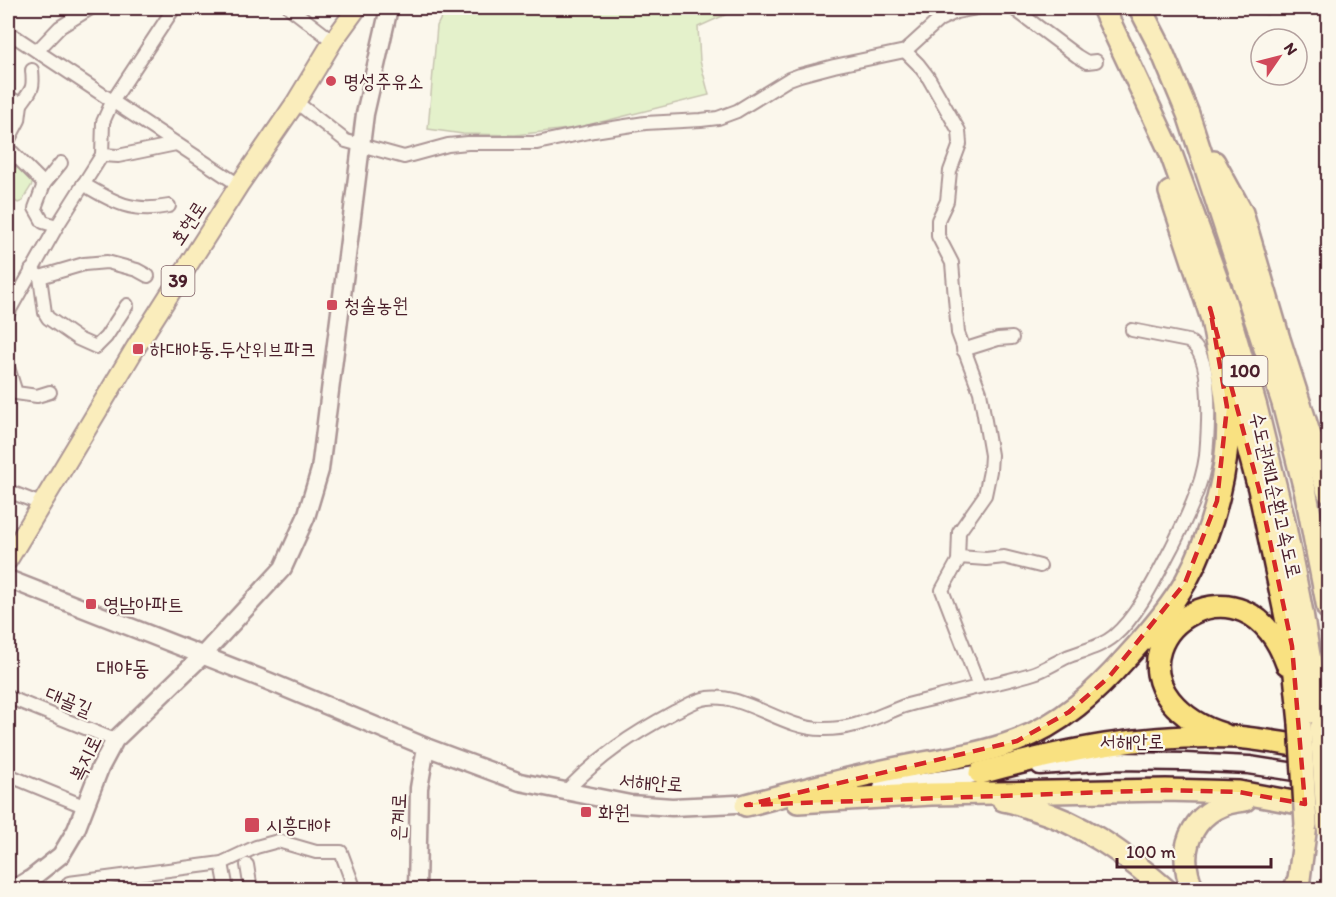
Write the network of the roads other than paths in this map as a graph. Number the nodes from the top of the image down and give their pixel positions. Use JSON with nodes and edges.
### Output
{"nodes":[{"id":1,"x":91,"y":8,"type":"edge"},
{"id":2,"x":174,"y":8,"type":"edge"},
{"id":3,"x":290,"y":8,"type":"edge"},
{"id":4,"x":357,"y":8,"type":"edge"},
{"id":5,"x":389,"y":8,"type":"edge"},
{"id":6,"x":977,"y":8,"type":"edge"},
{"id":7,"x":1013,"y":8,"type":"edge"},
{"id":8,"x":1103,"y":8,"type":"edge"},
{"id":9,"x":1140,"y":8,"type":"edge"},
{"id":10,"x":1114,"y":30,"type":"junction"},
{"id":11,"x":8,"y":32,"type":"edge"},
{"id":12,"x":333,"y":41,"type":"junction"},
{"id":13,"x":37,"y":51,"type":"junction"},
{"id":14,"x":905,"y":51,"type":"junction"},
{"id":15,"x":1096,"y":62,"type":"dead end"},
{"id":16,"x":32,"y":70,"type":"dead end"},
{"id":17,"x":8,"y":98,"type":"edge"},
{"id":18,"x":112,"y":102,"type":"junction"},
{"id":19,"x":296,"y":102,"type":"junction"},
{"id":20,"x":21,"y":104,"type":"junction"},
{"id":21,"x":1188,"y":114,"type":"junction"},
{"id":22,"x":8,"y":141,"type":"edge"},
{"id":23,"x":176,"y":144,"type":"junction"},
{"id":24,"x":361,"y":144,"type":"junction"},
{"id":25,"x":8,"y":148,"type":"edge"},
{"id":26,"x":102,"y":155,"type":"junction"},
{"id":27,"x":61,"y":164,"type":"dead end"},
{"id":28,"x":44,"y":184,"type":"junction"},
{"id":29,"x":83,"y":184,"type":"junction"},
{"id":30,"x":239,"y":185,"type":"junction"},
{"id":31,"x":169,"y":206,"type":"dead end"},
{"id":32,"x":57,"y":226,"type":"junction"},
{"id":33,"x":35,"y":274,"type":"junction"},
{"id":34,"x":148,"y":276,"type":"dead end"},
{"id":35,"x":12,"y":295,"type":"edge"},
{"id":36,"x":127,"y":305,"type":"dead end"},
{"id":37,"x":1210,"y":308,"type":"junction"},
{"id":38,"x":8,"y":313,"type":"edge"},
{"id":39,"x":1132,"y":330,"type":"dead end"},
{"id":40,"x":1012,"y":338,"type":"dead end"},
{"id":41,"x":1279,"y":339,"type":"junction"},
{"id":42,"x":963,"y":350,"type":"junction"},
{"id":43,"x":8,"y":367,"type":"edge"},
{"id":44,"x":50,"y":392,"type":"dead end"},
{"id":45,"x":12,"y":397,"type":"edge"},
{"id":46,"x":1329,"y":443,"type":"edge"},
{"id":47,"x":8,"y":491,"type":"edge"},
{"id":48,"x":1329,"y":492,"type":"edge"},
{"id":49,"x":41,"y":504,"type":"junction"},
{"id":50,"x":13,"y":542,"type":"edge"},
{"id":51,"x":959,"y":557,"type":"junction"},
{"id":52,"x":8,"y":560,"type":"edge"},
{"id":53,"x":1040,"y":566,"type":"dead end"},
{"id":54,"x":8,"y":579,"type":"edge"},
{"id":55,"x":1329,"y":608,"type":"edge"},
{"id":56,"x":203,"y":656,"type":"junction"},
{"id":57,"x":979,"y":686,"type":"junction"},
{"id":58,"x":8,"y":697,"type":"edge"},
{"id":59,"x":1307,"y":720,"type":"junction"},
{"id":60,"x":1235,"y":737,"type":"junction"},
{"id":61,"x":115,"y":740,"type":"junction"},
{"id":62,"x":426,"y":747,"type":"junction"},
{"id":63,"x":1329,"y":750,"type":"edge"},
{"id":64,"x":455,"y":757,"type":"junction"},
{"id":65,"x":980,"y":773,"type":"junction"},
{"id":66,"x":8,"y":775,"type":"edge"},
{"id":67,"x":1329,"y":777,"type":"edge"},
{"id":68,"x":419,"y":788,"type":"junction"},
{"id":69,"x":566,"y":791,"type":"junction"},
{"id":70,"x":931,"y":795,"type":"junction"},
{"id":71,"x":1280,"y":798,"type":"junction"},
{"id":72,"x":746,"y":805,"type":"junction"},
{"id":73,"x":86,"y":807,"type":"junction"},
{"id":74,"x":1329,"y":808,"type":"edge"},
{"id":75,"x":1306,"y":825,"type":"junction"},
{"id":76,"x":1329,"y":829,"type":"edge"},
{"id":77,"x":222,"y":863,"type":"junction"},
{"id":78,"x":247,"y":865,"type":"dead end"},
{"id":79,"x":70,"y":886,"type":"edge"},
{"id":80,"x":411,"y":889,"type":"edge"},
{"id":81,"x":12,"y":890,"type":"edge"},
{"id":82,"x":227,"y":890,"type":"edge"},
{"id":83,"x":251,"y":890,"type":"edge"},
{"id":84,"x":355,"y":890,"type":"edge"},
{"id":85,"x":1166,"y":890,"type":"edge"},
{"id":86,"x":1193,"y":890,"type":"edge"},
{"id":87,"x":1294,"y":890,"type":"edge"},
{"id":88,"x":1310,"y":890,"type":"edge"}],
"edges":[{"from":1,"to":13,"type":"street"},
{"from":2,"to":18,"type":"street"},
{"from":3,"to":12,"type":"street"},
{"from":4,"to":12,"type":"main road","name":"호현로","number":"39"},
{"from":5,"to":24,"type":"main road","name":"복지로"},
{"from":6,"to":14,"type":"street"},
{"from":7,"to":15,"type":"street"},
{"from":8,"to":10,"type":"highway","name":"수도권제1순환고속도로","number":"100"},
{"from":9,"to":21,"type":"highway","name":"수도권제1순환고속도로","number":"100"},
{"from":10,"to":37,"type":"highway"},
{"from":10,"to":59,"type":"highway","name":"수도권제1순환고속도로","number":"100"},
{"from":11,"to":13,"type":"street"},
{"from":12,"to":19,"type":"main road","name":"호현로","number":"39"},
{"from":13,"to":18,"type":"street"},
{"from":14,"to":24,"type":"street"},
{"from":14,"to":42,"type":"street"},
{"from":16,"to":20,"type":"street"},
{"from":17,"to":20,"type":"street"},
{"from":18,"to":23,"type":"street"},
{"from":18,"to":26,"type":"street"},
{"from":19,"to":24,"type":"street"},
{"from":19,"to":30,"type":"main road","name":"호현로","number":"39"},
{"from":20,"to":22,"type":"street"},
{"from":21,"to":41,"type":"highway"},
{"from":21,"to":55,"type":"highway","name":"수도권제1순환고속도로","number":"100"},
{"from":23,"to":26,"type":"street"},
{"from":23,"to":30,"type":"street"},
{"from":24,"to":56,"type":"main road","name":"복지로"},
{"from":25,"to":28,"type":"street"},
{"from":26,"to":29,"type":"street"},
{"from":27,"to":28,"type":"street"},
{"from":28,"to":32,"type":"street"},
{"from":29,"to":31,"type":"street"},
{"from":29,"to":32,"type":"street"},
{"from":30,"to":49,"type":"main road","name":"호현로","number":"39"},
{"from":32,"to":33,"type":"street"},
{"from":33,"to":34,"type":"street"},
{"from":33,"to":35,"type":"street"},
{"from":33,"to":36,"type":"street"},
{"from":35,"to":38,"type":"street"},
{"from":37,"to":59,"type":"highway"},
{"from":37,"to":72,"type":"highway"},
{"from":39,"to":57,"type":"street"},
{"from":40,"to":42,"type":"street"},
{"from":41,"to":46,"type":"highway"},
{"from":41,"to":48,"type":"highway"},
{"from":42,"to":51,"type":"street"},
{"from":43,"to":45,"type":"street"},
{"from":44,"to":45,"type":"street"},
{"from":47,"to":49,"type":"street"},
{"from":49,"to":50,"type":"main road","name":"호현로","number":"39"},
{"from":50,"to":52,"type":"main road","name":"호현로","number":"39"},
{"from":51,"to":53,"type":"street"},
{"from":51,"to":57,"type":"street"},
{"from":54,"to":56,"type":"main road","name":"서해안로"},
{"from":56,"to":61,"type":"main road","name":"복지로"},
{"from":56,"to":62,"type":"main road","name":"서해안로"},
{"from":57,"to":69,"type":"street"},
{"from":58,"to":61,"type":"street","name":"대골길"},
{"from":59,"to":60,"type":"highway"},
{"from":59,"to":75,"type":"highway","bridge":true},
{"from":59,"to":76,"type":"highway","name":"수도권제1순환고속도로","number":"100","bridge":true},
{"from":60,"to":63,"type":"highway"},
{"from":60,"to":65,"type":"highway"},
{"from":61,"to":73,"type":"main road","name":"복지로"},
{"from":62,"to":64,"type":"main road","name":"서해안로"},
{"from":62,"to":68,"type":"main road","name":"은계로"},
{"from":64,"to":68,"type":"main road"},
{"from":64,"to":69,"type":"main road","name":"서해안로"},
{"from":65,"to":67,"type":"main road","name":"서해안로"},
{"from":65,"to":72,"type":"main road","name":"서해안로"},
{"from":66,"to":73,"type":"street","name":"복지로"},
{"from":68,"to":80,"type":"main road","name":"은계로"},
{"from":69,"to":72,"type":"main road","name":"서해안로"},
{"from":70,"to":71,"type":"highway"},
{"from":70,"to":72,"type":"highway"},
{"from":70,"to":85,"type":"highway"},
{"from":71,"to":74,"type":"highway"},
{"from":71,"to":86,"type":"highway"},
{"from":73,"to":81,"type":"main road","name":"복지로"},
{"from":75,"to":87,"type":"highway"},
{"from":75,"to":88,"type":"highway"},
{"from":77,"to":79,"type":"street"},
{"from":77,"to":82,"type":"street"},
{"from":77,"to":84,"type":"street"},
{"from":78,"to":83,"type":"street"}]}
